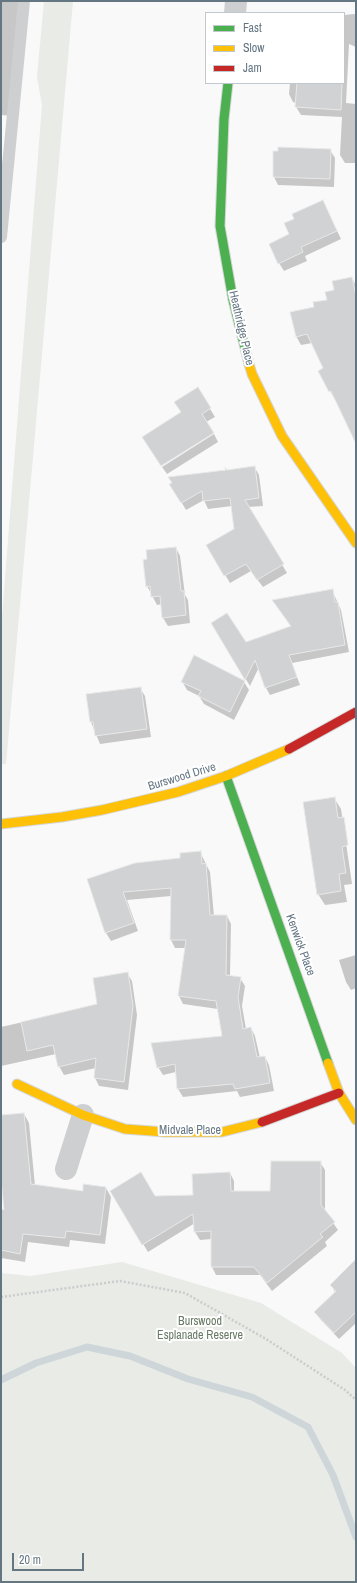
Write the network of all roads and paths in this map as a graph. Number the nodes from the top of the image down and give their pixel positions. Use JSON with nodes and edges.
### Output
{"nodes":[{"id":1,"x":24,"y":1,"type":"edge"},
{"id":2,"x":236,"y":1,"type":"edge"},
{"id":3,"x":235,"y":12,"type":"edge"},
{"id":4,"x":228,"y":84,"type":"edge"},
{"id":5,"x":1,"y":237,"type":"edge"},
{"id":6,"x":356,"y":543,"type":"edge"},
{"id":7,"x":356,"y":712,"type":"edge"},
{"id":8,"x":226,"y":776,"type":"junction"},
{"id":9,"x":1,"y":824,"type":"edge"},
{"id":10,"x":17,"y":1084,"type":"dead end"},
{"id":11,"x":340,"y":1093,"type":"junction"},
{"id":12,"x":83,"y":1116,"type":"junction"},
{"id":13,"x":356,"y":1120,"type":"edge"},
{"id":14,"x":66,"y":1169,"type":"dead end"},
{"id":15,"x":1,"y":1297,"type":"edge"},
{"id":16,"x":356,"y":1400,"type":"edge"}],
"edges":[{"from":1,"to":5,"type":"lane"},
{"from":2,"to":3,"type":"street"},
{"from":4,"to":6,"type":"street","name":"Heathridge Place"},
{"from":7,"to":8,"type":"street","name":"Burswood Drive"},
{"from":8,"to":9,"type":"street","name":"Burswood Drive"},
{"from":8,"to":11,"type":"street","name":"Kenwick Place"},
{"from":10,"to":12,"type":"street","name":"Midvale Place"},
{"from":11,"to":12,"type":"street","name":"Midvale Place"},
{"from":11,"to":13,"type":"street","name":"Kenwick Place"},
{"from":12,"to":14,"type":"street"},
{"from":15,"to":16,"type":"path"}]}
